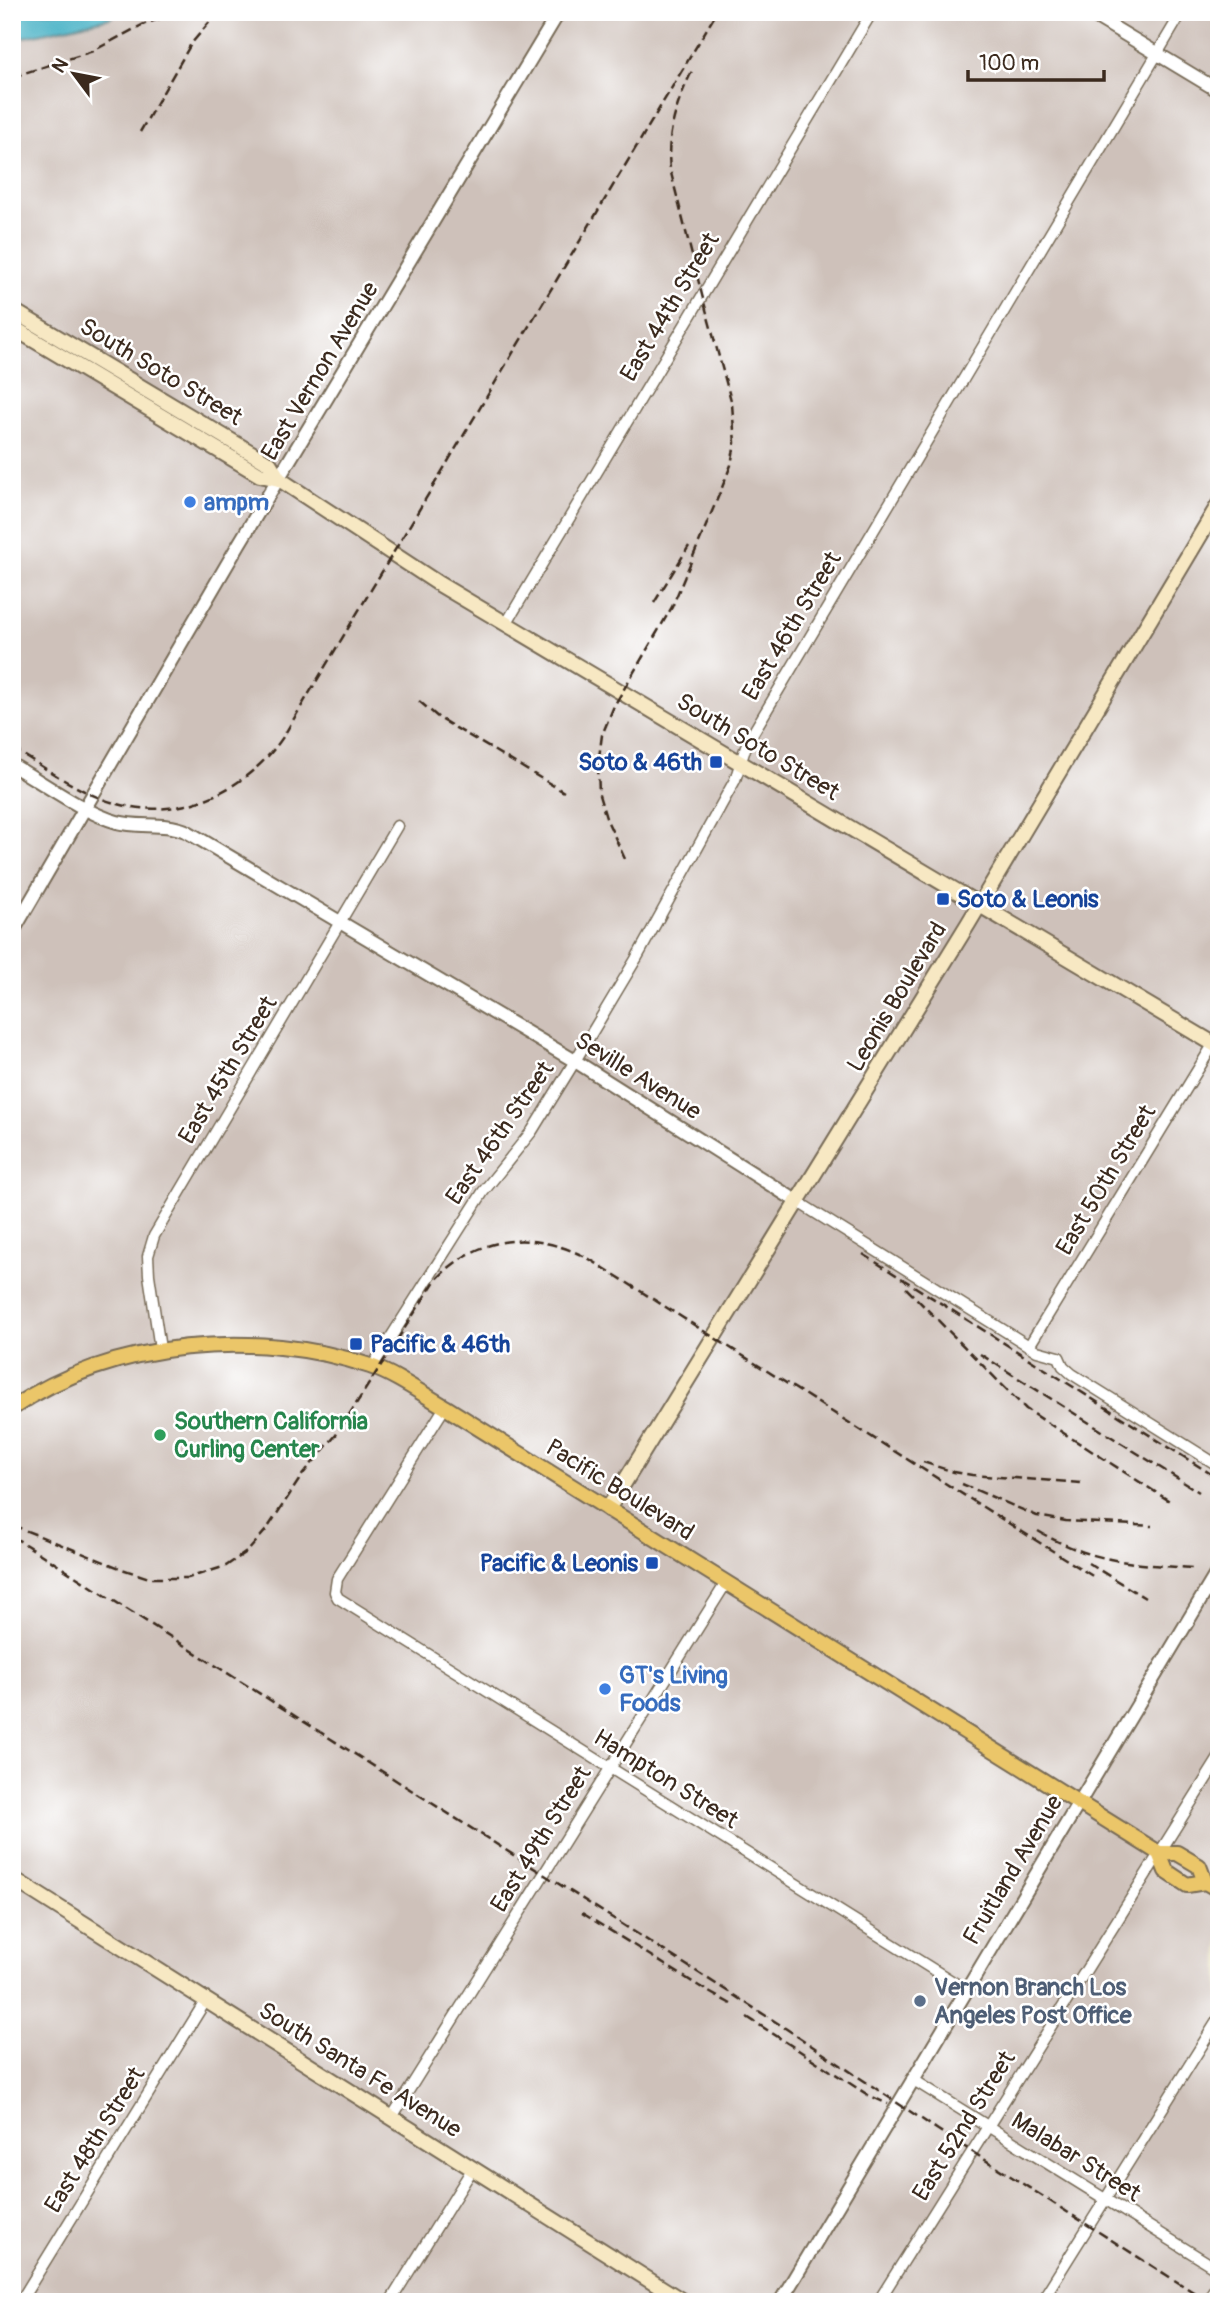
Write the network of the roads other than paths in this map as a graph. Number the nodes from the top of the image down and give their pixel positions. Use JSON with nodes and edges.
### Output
{"nodes":[{"id":1,"x":559,"y":12,"type":"edge"},
{"id":2,"x":872,"y":12,"type":"edge"},
{"id":3,"x":1088,"y":12,"type":"edge"},
{"id":4,"x":1182,"y":12,"type":"edge"},
{"id":5,"x":1158,"y":55,"type":"junction"},
{"id":6,"x":1219,"y":91,"type":"edge"},
{"id":7,"x":12,"y":310,"type":"edge"},
{"id":8,"x":12,"y":327,"type":"edge"},
{"id":9,"x":107,"y":366,"type":"junction"},
{"id":10,"x":99,"y":379,"type":"junction"},
{"id":11,"x":279,"y":479,"type":"junction"},
{"id":12,"x":1219,"y":504,"type":"edge"},
{"id":13,"x":506,"y":624,"type":"junction"},
{"id":14,"x":741,"y":762,"type":"junction"},
{"id":15,"x":12,"y":765,"type":"edge"},
{"id":16,"x":86,"y":808,"type":"junction"},
{"id":17,"x":397,"y":826,"type":"dead end"},
{"id":18,"x":980,"y":905,"type":"junction"},
{"id":19,"x":340,"y":922,"type":"junction"},
{"id":20,"x":12,"y":933,"type":"edge"},
{"id":21,"x":1217,"y":1042,"type":"edge"},
{"id":22,"x":575,"y":1061,"type":"junction"},
{"id":23,"x":798,"y":1202,"type":"junction"},
{"id":24,"x":1029,"y":1346,"type":"junction"},
{"id":25,"x":160,"y":1349,"type":"junction"},
{"id":26,"x":372,"y":1367,"type":"junction"},
{"id":27,"x":444,"y":1407,"type":"junction"},
{"id":28,"x":12,"y":1408,"type":"edge"},
{"id":29,"x":1219,"y":1466,"type":"edge"},
{"id":30,"x":608,"y":1509,"type":"junction"},
{"id":31,"x":1219,"y":1569,"type":"edge"},
{"id":32,"x":726,"y":1583,"type":"junction"},
{"id":33,"x":1219,"y":1758,"type":"edge"},
{"id":34,"x":610,"y":1768,"type":"junction"},
{"id":35,"x":1078,"y":1803,"type":"junction"},
{"id":36,"x":1159,"y":1853,"type":"junction"},
{"id":37,"x":12,"y":1878,"type":"edge"},
{"id":38,"x":1205,"y":1882,"type":"junction"},
{"id":39,"x":1219,"y":1890,"type":"edge"},
{"id":40,"x":966,"y":1990,"type":"junction"},
{"id":41,"x":206,"y":2000,"type":"junction"},
{"id":42,"x":1219,"y":2018,"type":"edge"},
{"id":43,"x":912,"y":2080,"type":"junction"},
{"id":44,"x":391,"y":2117,"type":"junction"},
{"id":45,"x":988,"y":2127,"type":"junction"},
{"id":46,"x":473,"y":2168,"type":"junction"},
{"id":47,"x":1105,"y":2199,"type":"junction"},
{"id":48,"x":1219,"y":2270,"type":"edge"},
{"id":49,"x":1219,"y":2282,"type":"edge"},
{"id":50,"x":20,"y":2302,"type":"edge"},
{"id":51,"x":390,"y":2302,"type":"edge"},
{"id":52,"x":684,"y":2302,"type":"edge"},
{"id":53,"x":780,"y":2302,"type":"edge"},
{"id":54,"x":878,"y":2302,"type":"edge"},
{"id":55,"x":1041,"y":2302,"type":"edge"},
{"id":56,"x":1206,"y":2302,"type":"edge"}],
"edges":[{"from":1,"to":11,"type":"street","name":"East Vernon Avenue"},
{"from":2,"to":13,"type":"street","name":"East 44th Street"},
{"from":3,"to":5,"type":"street"},
{"from":4,"to":5,"type":"street","name":"East 46th Street"},
{"from":5,"to":6,"type":"street"},
{"from":5,"to":14,"type":"street","name":"East 46th Street"},
{"from":7,"to":9,"type":"main road","name":"South Soto Street"},
{"from":8,"to":10,"type":"main road","name":"South Soto Street"},
{"from":9,"to":10,"type":"main road"},
{"from":9,"to":11,"type":"main road","name":"South Soto Street"},
{"from":10,"to":11,"type":"main road","name":"South Soto Street"},
{"from":11,"to":13,"type":"main road","name":"South Soto Street"},
{"from":11,"to":16,"type":"street","name":"East Vernon Avenue"},
{"from":12,"to":18,"type":"main road","name":"Leonis Boulevard"},
{"from":13,"to":14,"type":"main road","name":"South Soto Street"},
{"from":14,"to":18,"type":"main road","name":"South Soto Street"},
{"from":14,"to":22,"type":"street","name":"East 46th Street"},
{"from":15,"to":16,"type":"street","name":"Seville Avenue"},
{"from":16,"to":19,"type":"street","name":"Seville Avenue"},
{"from":16,"to":20,"type":"street","name":"East Vernon Avenue"},
{"from":17,"to":19,"type":"street","name":"East 45th Street"},
{"from":18,"to":21,"type":"main road","name":"South Soto Street"},
{"from":18,"to":23,"type":"main road","name":"Leonis Boulevard"},
{"from":19,"to":22,"type":"street","name":"Seville Avenue"},
{"from":19,"to":25,"type":"street","name":"East 45th Street"},
{"from":21,"to":24,"type":"street","name":"East 50th Street"},
{"from":22,"to":23,"type":"street","name":"Seville Avenue"},
{"from":22,"to":26,"type":"street","name":"East 46th Street"},
{"from":23,"to":24,"type":"street","name":"Seville Avenue"},
{"from":23,"to":30,"type":"main road","name":"Leonis Boulevard"},
{"from":24,"to":29,"type":"street","name":"Seville Avenue"},
{"from":25,"to":26,"type":"main road","name":"Pacific Boulevard"},
{"from":25,"to":28,"type":"main road","name":"Pacific Boulevard"},
{"from":26,"to":27,"type":"main road","name":"Pacific Boulevard"},
{"from":27,"to":30,"type":"main road","name":"Pacific Boulevard"},
{"from":27,"to":34,"type":"street","name":"Hampton Street"},
{"from":30,"to":32,"type":"main road","name":"Pacific Boulevard"},
{"from":31,"to":35,"type":"street","name":"Fruitland Avenue"},
{"from":32,"to":34,"type":"street","name":"East 49th Street"},
{"from":32,"to":35,"type":"main road","name":"Pacific Boulevard"},
{"from":33,"to":36,"type":"street","name":"East 52nd Street"},
{"from":34,"to":40,"type":"street","name":"Hampton Street"},
{"from":34,"to":44,"type":"street","name":"East 49th Street"},
{"from":35,"to":36,"type":"main road","name":"Pacific Boulevard"},
{"from":35,"to":40,"type":"street","name":"Fruitland Avenue"},
{"from":36,"to":38,"type":"main road","name":"Pacific Boulevard"},
{"from":36,"to":38,"type":"main road","name":"Pacific Boulevard"},
{"from":36,"to":45,"type":"street","name":"East 52nd Street"},
{"from":37,"to":41,"type":"main road","name":"South Santa Fe Avenue"},
{"from":38,"to":39,"type":"main road","name":"Pacific Boulevard"},
{"from":40,"to":43,"type":"street","name":"Fruitland Avenue"},
{"from":41,"to":44,"type":"main road","name":"South Santa Fe Avenue"},
{"from":41,"to":50,"type":"street","name":"East 48th Street"},
{"from":42,"to":47,"type":"street"},
{"from":43,"to":45,"type":"street","name":"Malabar Street"},
{"from":43,"to":53,"type":"street","name":"Fruitland Avenue"},
{"from":44,"to":46,"type":"main road","name":"South Santa Fe Avenue"},
{"from":45,"to":47,"type":"street","name":"Malabar Street"},
{"from":45,"to":54,"type":"street","name":"East 52nd Street"},
{"from":46,"to":51,"type":"street"},
{"from":46,"to":52,"type":"main road","name":"South Santa Fe Avenue"},
{"from":47,"to":48,"type":"street","name":"Malabar Street"},
{"from":47,"to":55,"type":"street"},
{"from":49,"to":56,"type":"street"}]}
